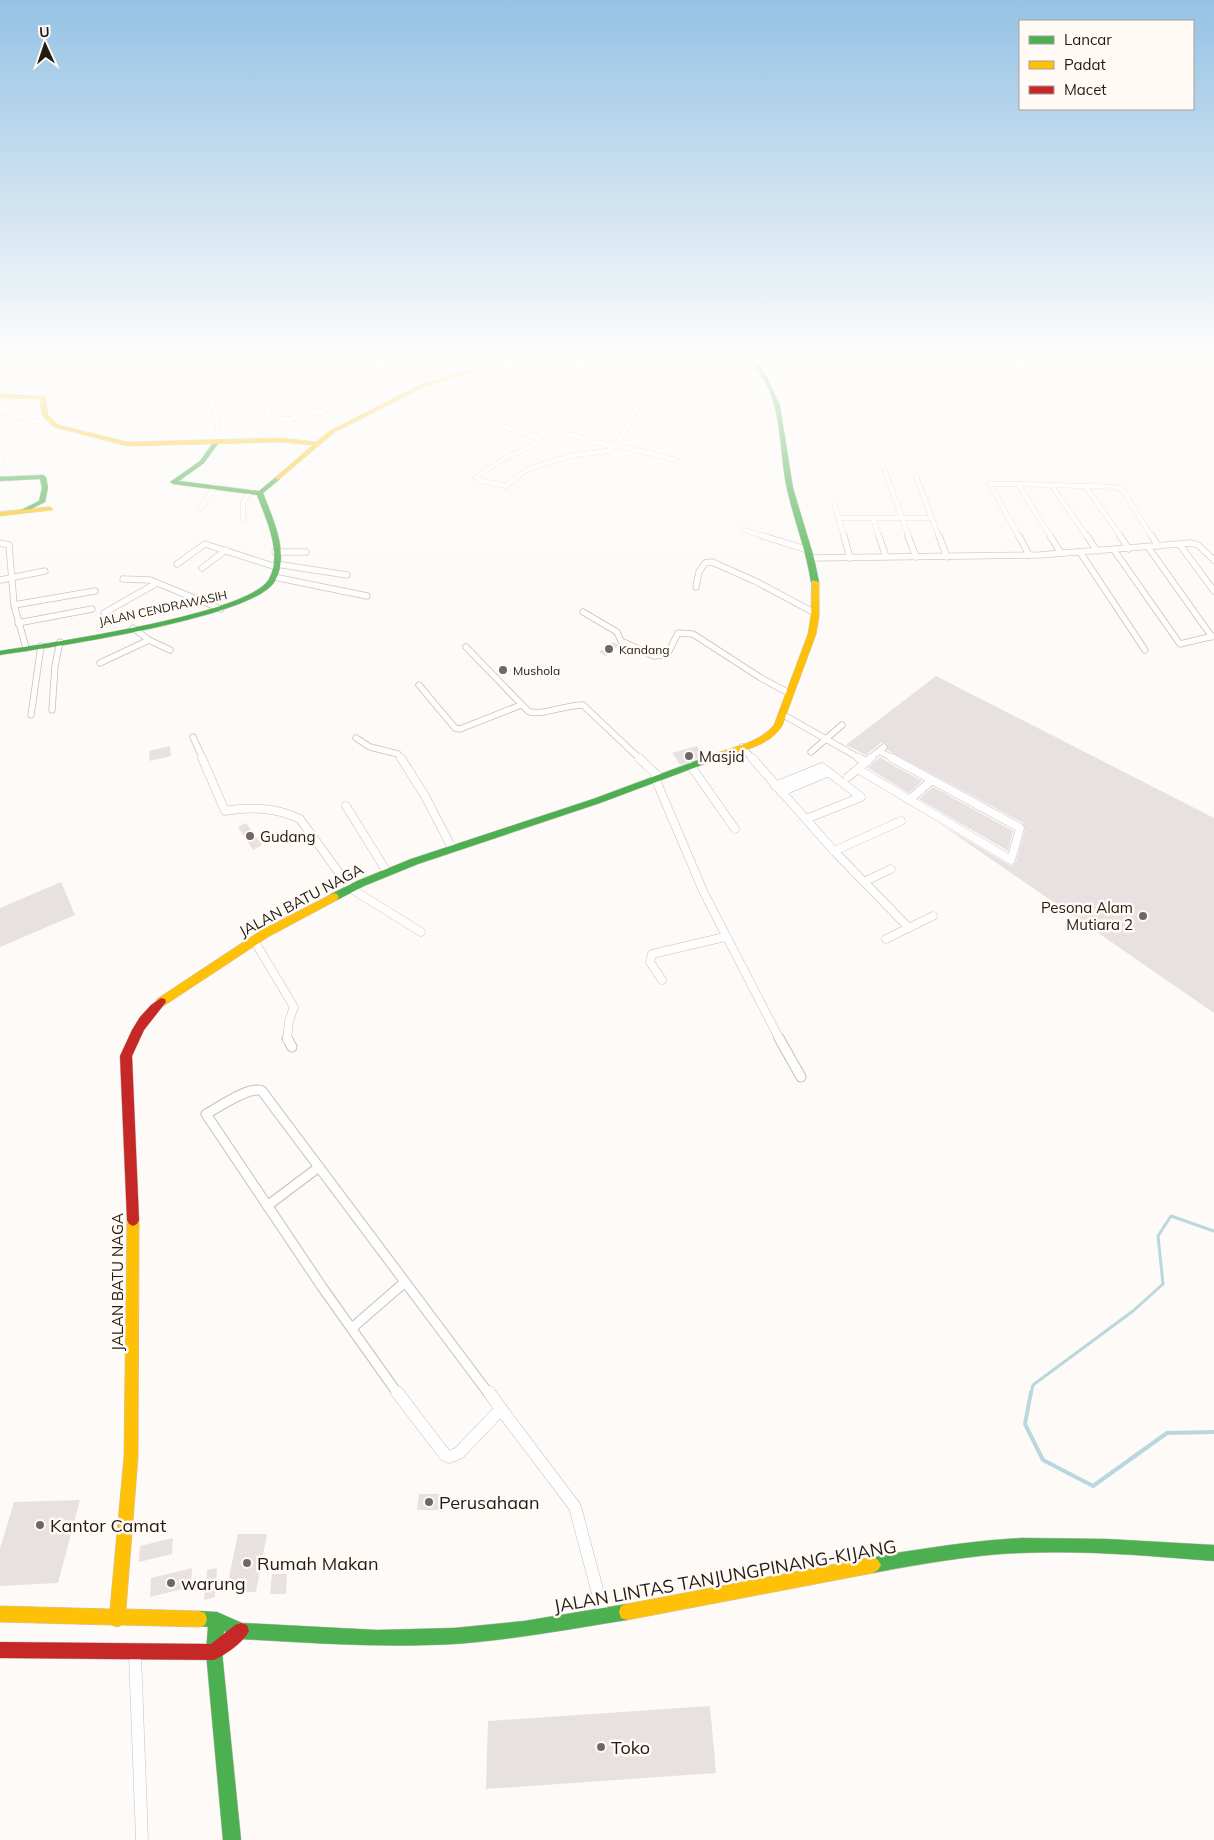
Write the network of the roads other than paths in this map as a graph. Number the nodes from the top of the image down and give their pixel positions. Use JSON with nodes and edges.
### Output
{"nodes":[{"id":1,"x":213,"y":447,"type":"edge"},
{"id":2,"x":313,"y":447,"type":"edge"},
{"id":3,"x":530,"y":447,"type":"edge"},
{"id":4,"x":614,"y":447,"type":"edge"},
{"id":5,"x":619,"y":447,"type":"edge"},
{"id":6,"x":782,"y":447,"type":"edge"},
{"id":7,"x":1,"y":456,"type":"edge"},
{"id":8,"x":676,"y":460,"type":"dead end"},
{"id":9,"x":0,"y":467,"type":"edge"},
{"id":10,"x":885,"y":471,"type":"dead end"},
{"id":11,"x":916,"y":476,"type":"dead end"},
{"id":12,"x":0,"y":479,"type":"edge"},
{"id":13,"x":1018,"y":484,"type":"junction"},
{"id":14,"x":215,"y":486,"type":"junction"},
{"id":15,"x":1052,"y":486,"type":"junction"},
{"id":16,"x":1086,"y":487,"type":"junction"},
{"id":17,"x":256,"y":492,"type":"junction"},
{"id":18,"x":835,"y":506,"type":"dead end"},
{"id":19,"x":50,"y":509,"type":"dead end"},
{"id":20,"x":200,"y":509,"type":"dead end"},
{"id":21,"x":21,"y":512,"type":"junction"},
{"id":22,"x":0,"y":514,"type":"edge"},
{"id":23,"x":243,"y":518,"type":"dead end"},
{"id":24,"x":838,"y":518,"type":"junction"},
{"id":25,"x":873,"y":518,"type":"junction"},
{"id":26,"x":902,"y":518,"type":"junction"},
{"id":27,"x":932,"y":518,"type":"junction"},
{"id":28,"x":744,"y":530,"type":"dead end"},
{"id":29,"x":0,"y":543,"type":"edge"},
{"id":30,"x":1180,"y":545,"type":"junction"},
{"id":31,"x":1158,"y":546,"type":"junction"},
{"id":32,"x":1148,"y":547,"type":"junction"},
{"id":33,"x":1129,"y":549,"type":"junction"},
{"id":34,"x":226,"y":550,"type":"junction"},
{"id":35,"x":1114,"y":550,"type":"junction"},
{"id":36,"x":1097,"y":551,"type":"junction"},
{"id":37,"x":275,"y":552,"type":"junction"},
{"id":38,"x":306,"y":552,"type":"dead end"},
{"id":39,"x":1080,"y":552,"type":"junction"},
{"id":40,"x":1061,"y":553,"type":"junction"},
{"id":41,"x":809,"y":554,"type":"junction"},
{"id":42,"x":1028,"y":555,"type":"junction"},
{"id":43,"x":886,"y":557,"type":"junction"},
{"id":44,"x":916,"y":557,"type":"junction"},
{"id":45,"x":948,"y":557,"type":"junction"},
{"id":46,"x":850,"y":558,"type":"junction"},
{"id":47,"x":10,"y":559,"type":"junction"},
{"id":48,"x":1214,"y":560,"type":"edge"},
{"id":49,"x":0,"y":561,"type":"edge"},
{"id":50,"x":177,"y":564,"type":"dead end"},
{"id":51,"x":202,"y":568,"type":"dead end"},
{"id":52,"x":275,"y":569,"type":"junction"},
{"id":53,"x":45,"y":571,"type":"dead end"},
{"id":54,"x":347,"y":575,"type":"dead end"},
{"id":55,"x":12,"y":577,"type":"junction"},
{"id":56,"x":123,"y":579,"type":"dead end"},
{"id":57,"x":0,"y":580,"type":"edge"},
{"id":58,"x":157,"y":583,"type":"junction"},
{"id":59,"x":696,"y":587,"type":"dead end"},
{"id":60,"x":1214,"y":590,"type":"edge"},
{"id":61,"x":95,"y":591,"type":"dead end"},
{"id":62,"x":367,"y":596,"type":"dead end"},
{"id":63,"x":14,"y":604,"type":"junction"},
{"id":64,"x":92,"y":609,"type":"dead end"},
{"id":65,"x":221,"y":609,"type":"junction"},
{"id":66,"x":583,"y":612,"type":"dead end"},
{"id":67,"x":104,"y":613,"type":"dead end"},
{"id":68,"x":815,"y":613,"type":"junction"},
{"id":69,"x":18,"y":623,"type":"junction"},
{"id":70,"x":133,"y":628,"type":"junction"},
{"id":71,"x":1213,"y":636,"type":"edge"},
{"id":72,"x":149,"y":640,"type":"junction"},
{"id":73,"x":60,"y":642,"type":"junction"},
{"id":74,"x":41,"y":646,"type":"junction"},
{"id":75,"x":466,"y":647,"type":"dead end"},
{"id":76,"x":26,"y":648,"type":"junction"},
{"id":77,"x":170,"y":650,"type":"dead end"},
{"id":78,"x":1145,"y":650,"type":"dead end"},
{"id":79,"x":0,"y":653,"type":"edge"},
{"id":80,"x":100,"y":663,"type":"dead end"},
{"id":81,"x":419,"y":686,"type":"dead end"},
{"id":82,"x":789,"y":693,"type":"junction"},
{"id":83,"x":521,"y":705,"type":"junction"},
{"id":84,"x":52,"y":710,"type":"dead end"},
{"id":85,"x":782,"y":714,"type":"junction"},
{"id":86,"x":31,"y":715,"type":"dead end"},
{"id":87,"x":842,"y":725,"type":"dead end"},
{"id":88,"x":193,"y":737,"type":"dead end"},
{"id":89,"x":356,"y":738,"type":"dead end"},
{"id":90,"x":827,"y":738,"type":"junction"},
{"id":91,"x":742,"y":747,"type":"junction"},
{"id":92,"x":811,"y":752,"type":"dead end"},
{"id":93,"x":866,"y":762,"type":"junction"},
{"id":94,"x":692,"y":766,"type":"junction"},
{"id":95,"x":858,"y":769,"type":"junction"},
{"id":96,"x":828,"y":772,"type":"junction"},
{"id":97,"x":848,"y":777,"type":"dead end"},
{"id":98,"x":657,"y":778,"type":"junction"},
{"id":99,"x":932,"y":781,"type":"junction"},
{"id":100,"x":775,"y":786,"type":"junction"},
{"id":101,"x":781,"y":792,"type":"junction"},
{"id":102,"x":909,"y":800,"type":"junction"},
{"id":103,"x":346,"y":806,"type":"dead end"},
{"id":104,"x":806,"y":819,"type":"junction"},
{"id":105,"x":902,"y":821,"type":"dead end"},
{"id":106,"x":735,"y":829,"type":"dead end"},
{"id":107,"x":452,"y":848,"type":"junction"},
{"id":108,"x":834,"y":851,"type":"junction"},
{"id":109,"x":891,"y":869,"type":"dead end"},
{"id":110,"x":388,"y":872,"type":"junction"},
{"id":111,"x":864,"y":882,"type":"junction"},
{"id":112,"x":350,"y":888,"type":"junction"},
{"id":113,"x":933,"y":916,"type":"dead end"},
{"id":114,"x":909,"y":928,"type":"junction"},
{"id":115,"x":421,"y":932,"type":"dead end"},
{"id":116,"x":725,"y":937,"type":"junction"},
{"id":117,"x":886,"y":939,"type":"dead end"},
{"id":118,"x":255,"y":942,"type":"junction"},
{"id":119,"x":662,"y":980,"type":"dead end"},
{"id":120,"x":292,"y":1047,"type":"dead end"},
{"id":121,"x":801,"y":1077,"type":"dead end"},
{"id":122,"x":319,"y":1167,"type":"junction"},
{"id":123,"x":267,"y":1206,"type":"junction"},
{"id":124,"x":405,"y":1282,"type":"junction"},
{"id":125,"x":352,"y":1328,"type":"junction"},
{"id":126,"x":501,"y":1409,"type":"junction"},
{"id":127,"x":1214,"y":1553,"type":"edge"},
{"id":128,"x":0,"y":1614,"type":"edge"},
{"id":129,"x":604,"y":1616,"type":"junction"},
{"id":130,"x":117,"y":1619,"type":"junction"},
{"id":131,"x":217,"y":1620,"type":"junction"},
{"id":132,"x":241,"y":1631,"type":"junction"},
{"id":133,"x":0,"y":1650,"type":"edge"},
{"id":134,"x":214,"y":1652,"type":"junction"},
{"id":135,"x":135,"y":1653,"type":"junction"},
{"id":136,"x":142,"y":1840,"type":"edge"},
{"id":137,"x":232,"y":1840,"type":"edge"}],
"edges":[{"from":1,"to":14,"type":"main road"},
{"from":2,"to":17,"type":"main road"},
{"from":3,"to":4,"type":"street"},
{"from":5,"to":8,"type":"street"},
{"from":6,"to":41,"type":"main road","name":"JALAN BATU NAGA"},
{"from":7,"to":9,"type":"street"},
{"from":10,"to":26,"type":"street"},
{"from":11,"to":27,"type":"street"},
{"from":12,"to":21,"type":"main road"},
{"from":13,"to":15,"type":"street"},
{"from":13,"to":40,"type":"street"},
{"from":13,"to":42,"type":"street"},
{"from":14,"to":17,"type":"main road"},
{"from":14,"to":20,"type":"street"},
{"from":15,"to":16,"type":"street"},
{"from":15,"to":36,"type":"street"},
{"from":16,"to":31,"type":"street"},
{"from":16,"to":33,"type":"street"},
{"from":17,"to":23,"type":"street"},
{"from":17,"to":37,"type":"main road"},
{"from":18,"to":24,"type":"street"},
{"from":19,"to":21,"type":"main road"},
{"from":21,"to":22,"type":"main road"},
{"from":24,"to":25,"type":"street"},
{"from":24,"to":46,"type":"street"},
{"from":25,"to":26,"type":"street"},
{"from":25,"to":43,"type":"street"},
{"from":26,"to":27,"type":"street"},
{"from":26,"to":44,"type":"street"},
{"from":27,"to":45,"type":"street"},
{"from":28,"to":41,"type":"street"},
{"from":29,"to":47,"type":"street"},
{"from":30,"to":31,"type":"street"},
{"from":30,"to":48,"type":"street"},
{"from":30,"to":60,"type":"street"},
{"from":31,"to":32,"type":"street"},
{"from":32,"to":33,"type":"street"},
{"from":32,"to":71,"type":"street"},
{"from":33,"to":35,"type":"street"},
{"from":34,"to":50,"type":"street"},
{"from":34,"to":51,"type":"street"},
{"from":34,"to":52,"type":"street"},
{"from":35,"to":36,"type":"street"},
{"from":35,"to":71,"type":"street"},
{"from":36,"to":39,"type":"street"},
{"from":37,"to":38,"type":"street"},
{"from":37,"to":52,"type":"main road"},
{"from":39,"to":40,"type":"street"},
{"from":39,"to":78,"type":"street"},
{"from":40,"to":42,"type":"street"},
{"from":41,"to":46,"type":"street"},
{"from":41,"to":68,"type":"main road","name":"JALAN BATU NAGA"},
{"from":42,"to":45,"type":"street"},
{"from":43,"to":44,"type":"street"},
{"from":43,"to":46,"type":"street"},
{"from":44,"to":45,"type":"street"},
{"from":47,"to":49,"type":"street"},
{"from":47,"to":55,"type":"street"},
{"from":52,"to":54,"type":"street"},
{"from":52,"to":62,"type":"street"},
{"from":52,"to":65,"type":"main road","name":"JALAN CENDRAWASIH"},
{"from":53,"to":55,"type":"street"},
{"from":55,"to":57,"type":"street"},
{"from":55,"to":63,"type":"street"},
{"from":56,"to":58,"type":"street"},
{"from":58,"to":65,"type":"street"},
{"from":58,"to":67,"type":"street"},
{"from":59,"to":68,"type":"street"},
{"from":61,"to":63,"type":"street"},
{"from":63,"to":69,"type":"street"},
{"from":64,"to":69,"type":"street"},
{"from":65,"to":70,"type":"main road","name":"JALAN CENDRAWASIH"},
{"from":66,"to":82,"type":"street"},
{"from":68,"to":82,"type":"main road","name":"JALAN BATU NAGA"},
{"from":69,"to":76,"type":"street"},
{"from":70,"to":72,"type":"street"},
{"from":70,"to":73,"type":"main road","name":"JALAN CENDRAWASIH"},
{"from":72,"to":77,"type":"street"},
{"from":72,"to":80,"type":"street"},
{"from":73,"to":74,"type":"main road","name":"JALAN CENDRAWASIH"},
{"from":73,"to":84,"type":"street"},
{"from":74,"to":76,"type":"main road","name":"JALAN CENDRAWASIH"},
{"from":74,"to":86,"type":"street"},
{"from":75,"to":83,"type":"street"},
{"from":76,"to":79,"type":"main road","name":"JALAN CENDRAWASIH"},
{"from":81,"to":83,"type":"street"},
{"from":82,"to":85,"type":"main road","name":"JALAN BATU NAGA"},
{"from":83,"to":98,"type":"street"},
{"from":85,"to":90,"type":"street"},
{"from":85,"to":91,"type":"main road","name":"JALAN BATU NAGA"},
{"from":87,"to":90,"type":"street"},
{"from":88,"to":112,"type":"street"},
{"from":89,"to":107,"type":"street"},
{"from":90,"to":92,"type":"street"},
{"from":90,"to":93,"type":"street"},
{"from":91,"to":94,"type":"main road","name":"JALAN BATU NAGA"},
{"from":91,"to":100,"type":"street"},
{"from":93,"to":95,"type":"street"},
{"from":93,"to":99,"type":"street"},
{"from":94,"to":98,"type":"main road","name":"JALAN BATU NAGA"},
{"from":94,"to":106,"type":"street"},
{"from":95,"to":97,"type":"street"},
{"from":95,"to":102,"type":"street"},
{"from":96,"to":100,"type":"street"},
{"from":96,"to":101,"type":"street"},
{"from":96,"to":104,"type":"street"},
{"from":98,"to":107,"type":"main road","name":"JALAN BATU NAGA"},
{"from":98,"to":116,"type":"street"},
{"from":99,"to":102,"type":"street"},
{"from":99,"to":102,"type":"street"},
{"from":100,"to":101,"type":"street"},
{"from":101,"to":104,"type":"street"},
{"from":103,"to":110,"type":"street"},
{"from":104,"to":108,"type":"street"},
{"from":105,"to":108,"type":"street"},
{"from":107,"to":110,"type":"main road","name":"JALAN BATU NAGA"},
{"from":108,"to":111,"type":"street"},
{"from":109,"to":111,"type":"street"},
{"from":110,"to":112,"type":"main road","name":"JALAN BATU NAGA"},
{"from":111,"to":114,"type":"street"},
{"from":112,"to":115,"type":"street"},
{"from":112,"to":118,"type":"main road","name":"JALAN BATU NAGA"},
{"from":113,"to":114,"type":"street"},
{"from":114,"to":117,"type":"street"},
{"from":116,"to":119,"type":"street"},
{"from":116,"to":121,"type":"street"},
{"from":118,"to":120,"type":"street"},
{"from":118,"to":130,"type":"main road","name":"JALAN BATU NAGA"},
{"from":122,"to":123,"type":"street"},
{"from":122,"to":123,"type":"street"},
{"from":122,"to":124,"type":"street"},
{"from":123,"to":125,"type":"street"},
{"from":124,"to":125,"type":"street"},
{"from":124,"to":126,"type":"street"},
{"from":125,"to":126,"type":"street"},
{"from":126,"to":129,"type":"street"},
{"from":127,"to":129,"type":"main road","name":"JALAN LINTAS TANJUNGPINANG-KIJANG"},
{"from":128,"to":130,"type":"main road"},
{"from":129,"to":132,"type":"main road","name":"JALAN LINTAS TANJUNGPINANG-KIJANG"},
{"from":130,"to":131,"type":"main road"},
{"from":131,"to":132,"type":"main road"},
{"from":131,"to":134,"type":"main road"},
{"from":132,"to":134,"type":"main road"},
{"from":133,"to":135,"type":"main road"},
{"from":134,"to":135,"type":"main road"},
{"from":134,"to":137,"type":"main road"},
{"from":135,"to":136,"type":"street"}]}
